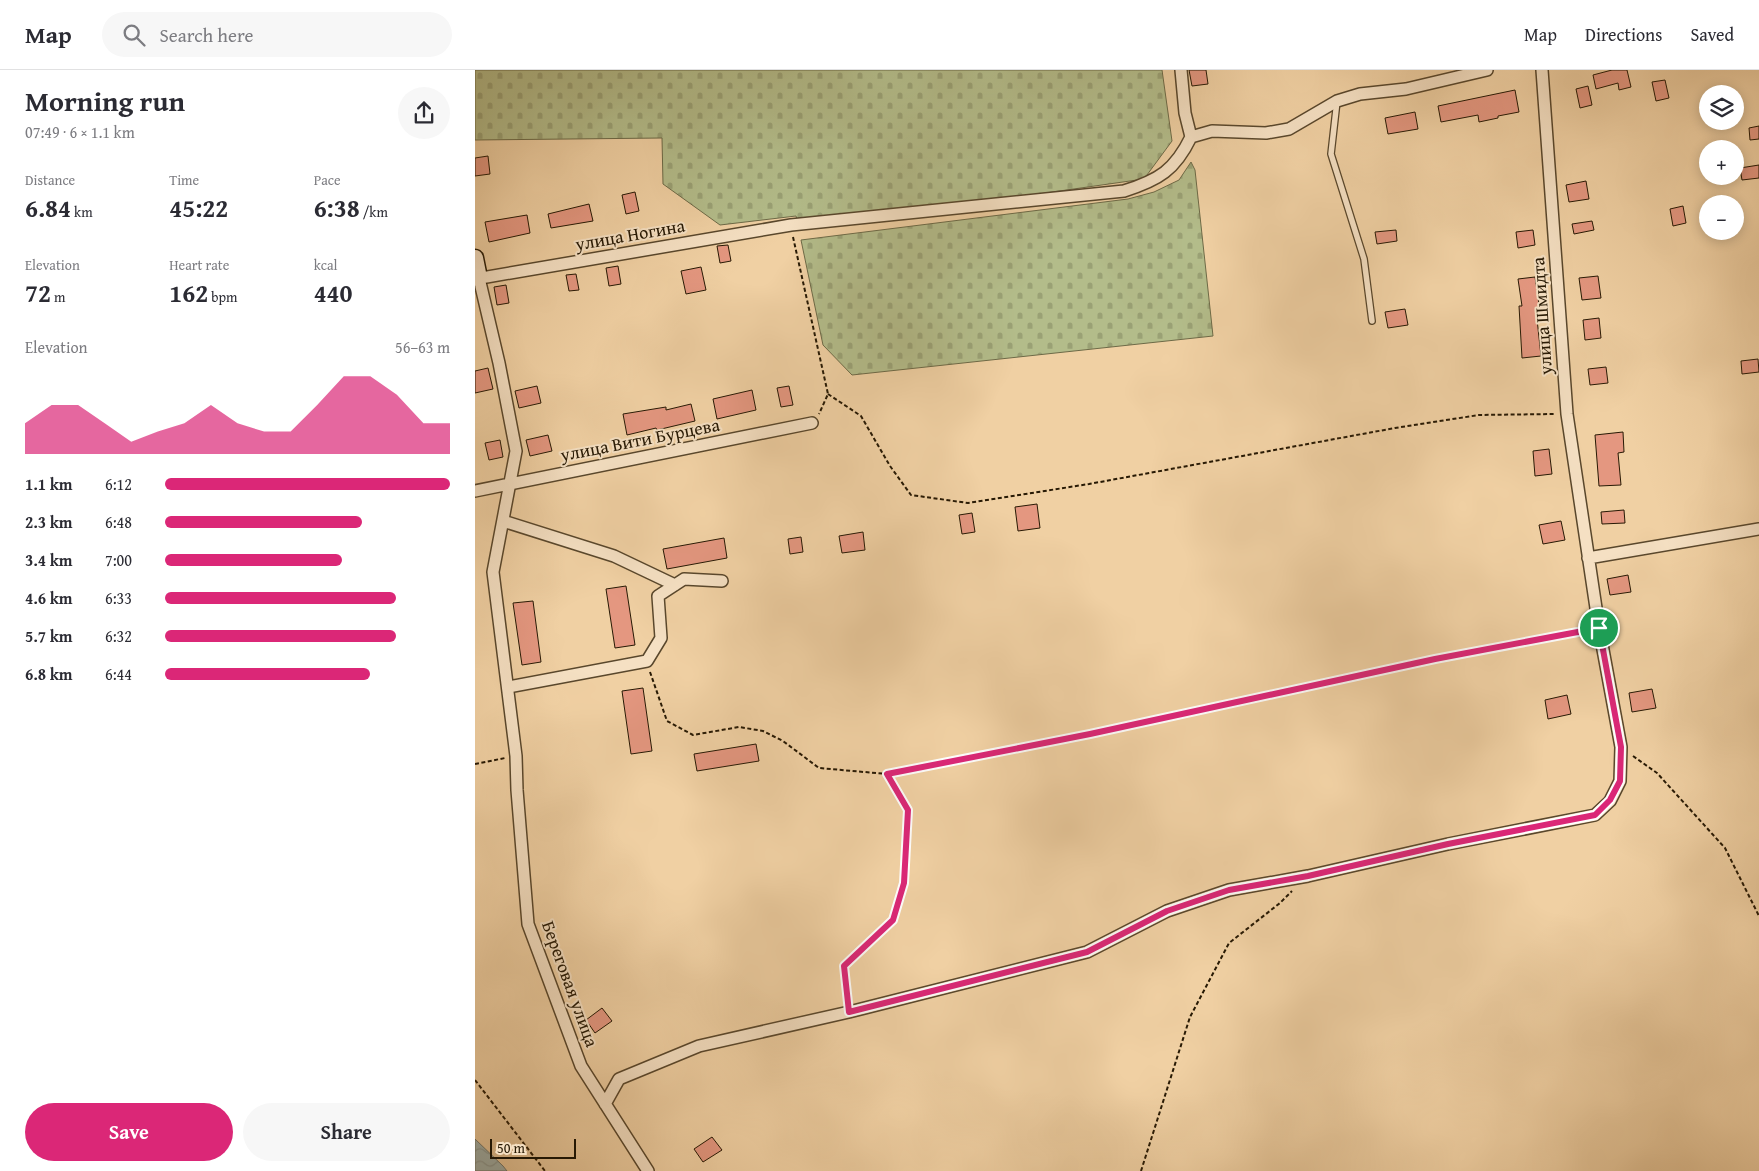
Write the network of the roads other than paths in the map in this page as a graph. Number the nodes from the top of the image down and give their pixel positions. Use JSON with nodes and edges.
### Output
{"nodes":[{"id":1,"x":1181,"y":70,"type":"edge"},
{"id":2,"x":1487,"y":70,"type":"edge"},
{"id":3,"x":1543,"y":70,"type":"edge"},
{"id":4,"x":1337,"y":101,"type":"junction"},
{"id":5,"x":1191,"y":137,"type":"junction"},
{"id":6,"x":475,"y":258,"type":"edge"},
{"id":7,"x":477,"y":279,"type":"edge"},
{"id":8,"x":1373,"y":321,"type":"dead end"},
{"id":9,"x":812,"y":423,"type":"road end"},
{"id":10,"x":510,"y":484,"type":"junction"},
{"id":11,"x":475,"y":490,"type":"edge"},
{"id":12,"x":503,"y":521,"type":"junction"},
{"id":13,"x":1759,"y":529,"type":"edge"},
{"id":14,"x":1587,"y":558,"type":"junction"},
{"id":15,"x":722,"y":581,"type":"dead end"},
{"id":16,"x":675,"y":585,"type":"junction"},
{"id":17,"x":507,"y":686,"type":"junction"},
{"id":18,"x":605,"y":1104,"type":"junction"},
{"id":19,"x":648,"y":1171,"type":"edge"}],
"edges":[{"from":1,"to":5,"type":"street"},
{"from":2,"to":4,"type":"street"},
{"from":3,"to":14,"type":"street","name":"улица Шмидта"},
{"from":4,"to":5,"type":"street"},
{"from":4,"to":8,"type":"lane"},
{"from":5,"to":7,"type":"street","name":"улица Ногина"},
{"from":6,"to":7,"type":"street"},
{"from":7,"to":10,"type":"street","name":"Береговая улица"},
{"from":9,"to":10,"type":"street","name":"улица Вити Бурцева"},
{"from":10,"to":11,"type":"street","name":"улица Вити Бурцева"},
{"from":10,"to":12,"type":"street","name":"Береговая улица"},
{"from":12,"to":16,"type":"street"},
{"from":12,"to":17,"type":"street","name":"Береговая улица"},
{"from":13,"to":14,"type":"street"},
{"from":14,"to":18,"type":"street","name":"улица Шмидта"},
{"from":15,"to":16,"type":"street"},
{"from":16,"to":17,"type":"street"},
{"from":17,"to":18,"type":"street","name":"Береговая улица"},
{"from":18,"to":19,"type":"street","name":"Береговая улица"}]}
